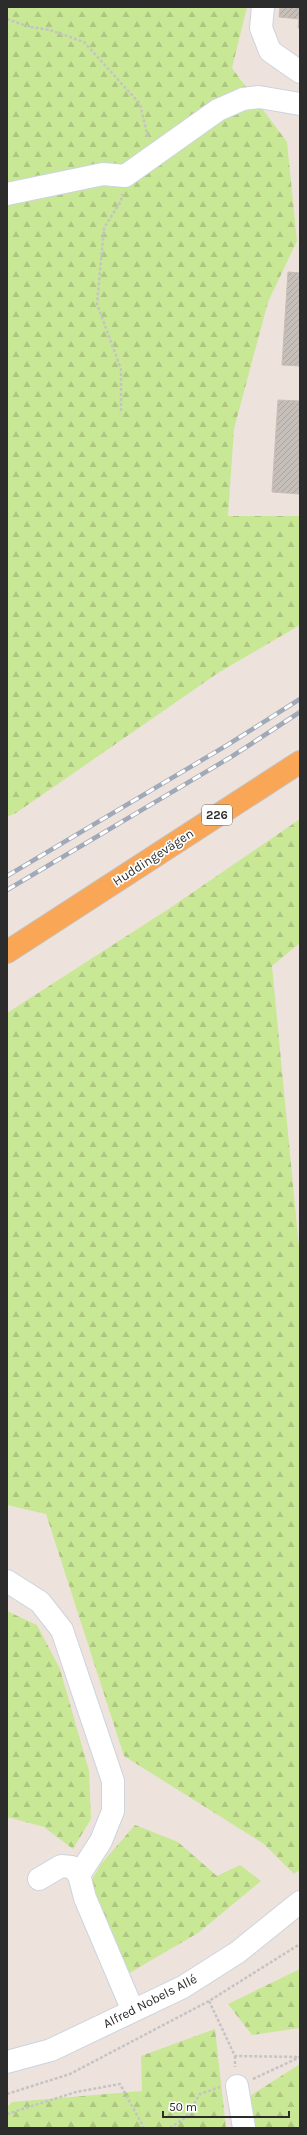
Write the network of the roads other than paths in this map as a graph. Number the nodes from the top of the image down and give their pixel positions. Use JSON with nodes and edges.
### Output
{"nodes":[{"id":1,"x":263,"y":7,"type":"edge"},
{"id":2,"x":300,"y":72,"type":"edge"},
{"id":3,"x":300,"y":104,"type":"edge"},
{"id":4,"x":7,"y":194,"type":"edge"},
{"id":5,"x":300,"y":762,"type":"edge"},
{"id":6,"x":7,"y":952,"type":"edge"},
{"id":7,"x":7,"y":1581,"type":"edge"},
{"id":8,"x":79,"y":1875,"type":"junction"},
{"id":9,"x":39,"y":1879,"type":"dead end"},
{"id":10,"x":300,"y":1902,"type":"edge"},
{"id":11,"x":133,"y":2011,"type":"junction"},
{"id":12,"x":7,"y":2062,"type":"edge"},
{"id":13,"x":237,"y":2086,"type":"road end"},
{"id":14,"x":244,"y":2128,"type":"edge"}],
"edges":[{"from":1,"to":2,"type":"street"},
{"from":3,"to":4,"type":"street"},
{"from":5,"to":6,"type":"main road","name":"Huddingevägen","number":"226"},
{"from":7,"to":8,"type":"street"},
{"from":8,"to":9,"type":"street"},
{"from":8,"to":11,"type":"street"},
{"from":10,"to":11,"type":"street","name":"Alfred Nobels Allé"},
{"from":11,"to":12,"type":"street","name":"Alfred Nobels Allé"},
{"from":13,"to":14,"type":"street"}]}
